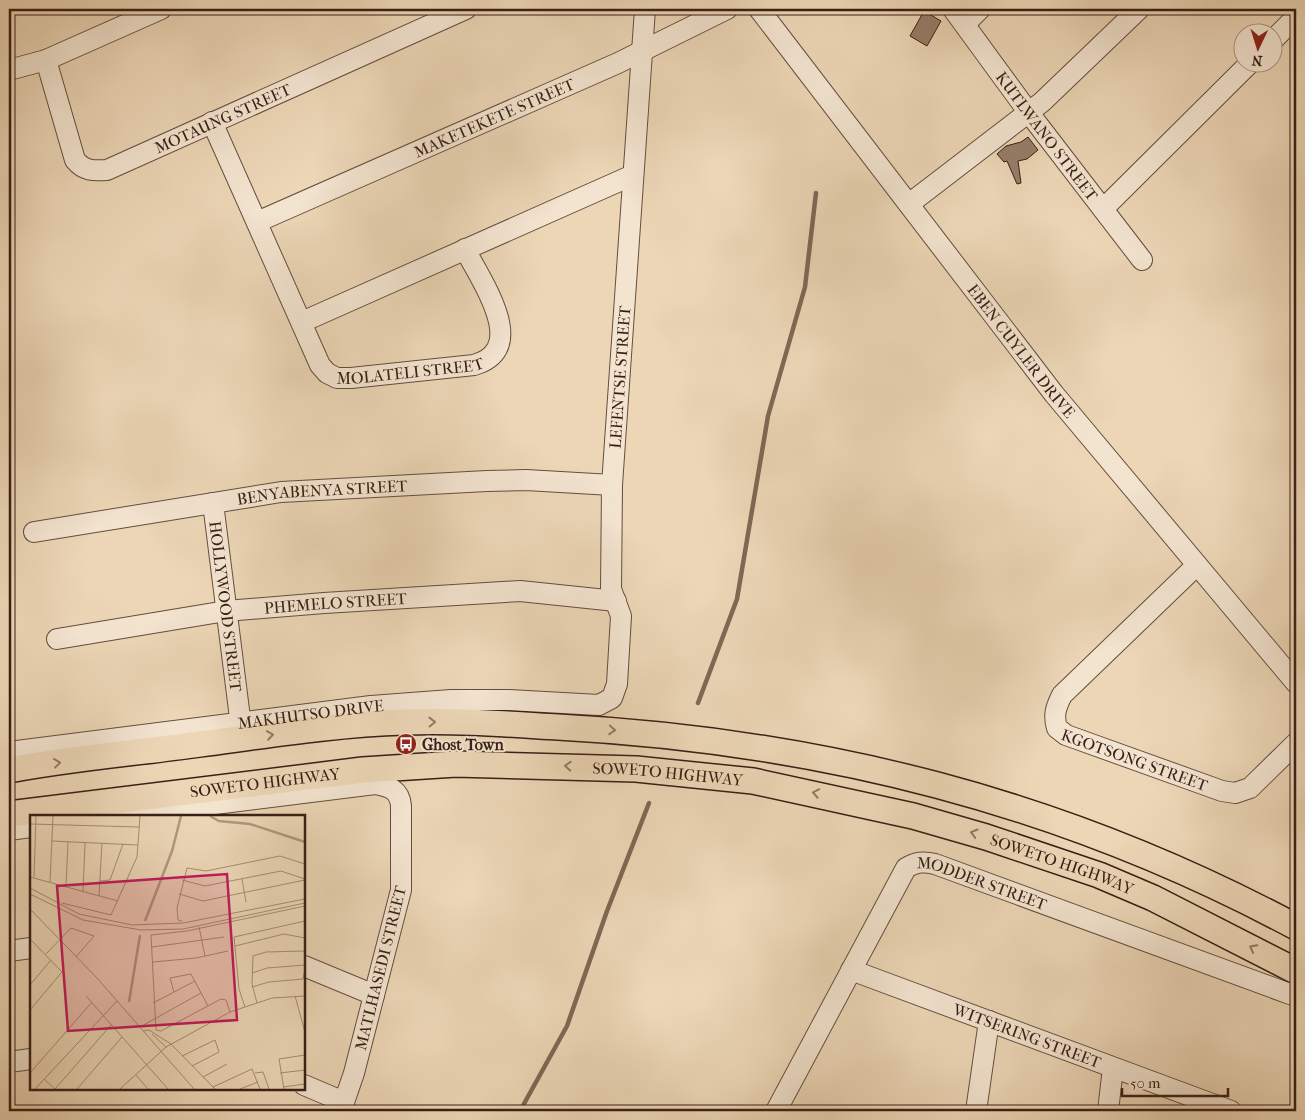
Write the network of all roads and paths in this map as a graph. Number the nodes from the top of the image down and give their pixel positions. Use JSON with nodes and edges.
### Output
{"nodes":[{"id":1,"x":161,"y":9,"type":"edge"},
{"id":2,"x":466,"y":9,"type":"edge"},
{"id":3,"x":645,"y":9,"type":"edge"},
{"id":4,"x":727,"y":9,"type":"edge"},
{"id":5,"x":759,"y":9,"type":"edge"},
{"id":6,"x":980,"y":9,"type":"edge"},
{"id":7,"x":1139,"y":9,"type":"edge"},
{"id":8,"x":959,"y":16,"type":"edge"},
{"id":9,"x":1296,"y":17,"type":"edge"},
{"id":10,"x":1282,"y":31,"type":"edge"},
{"id":11,"x":642,"y":52,"type":"junction"},
{"id":12,"x":46,"y":60,"type":"junction"},
{"id":13,"x":9,"y":70,"type":"edge"},
{"id":14,"x":1241,"y":72,"type":"edge"},
{"id":15,"x":1029,"y":113,"type":"junction"},
{"id":16,"x":212,"y":122,"type":"junction"},
{"id":17,"x":633,"y":175,"type":"junction"},
{"id":18,"x":909,"y":204,"type":"junction"},
{"id":19,"x":1103,"y":209,"type":"junction"},
{"id":20,"x":257,"y":222,"type":"junction"},
{"id":21,"x":465,"y":248,"type":"junction"},
{"id":22,"x":1142,"y":260,"type":"dead end"},
{"id":23,"x":302,"y":322,"type":"junction"},
{"id":24,"x":612,"y":486,"type":"junction"},
{"id":25,"x":213,"y":503,"type":"junction"},
{"id":26,"x":34,"y":532,"type":"dead end"},
{"id":27,"x":1196,"y":565,"type":"junction"},
{"id":28,"x":616,"y":601,"type":"junction"},
{"id":29,"x":226,"y":611,"type":"junction"},
{"id":30,"x":57,"y":640,"type":"dead end"},
{"id":31,"x":1296,"y":683,"type":"edge"},
{"id":32,"x":612,"y":698,"type":"joint"},
{"id":33,"x":241,"y":730,"type":"junction"},
{"id":34,"x":1296,"y":743,"type":"edge"},
{"id":35,"x":9,"y":752,"type":"edge"},
{"id":36,"x":9,"y":770,"type":"edge"},
{"id":37,"x":9,"y":814,"type":"edge"},
{"id":38,"x":127,"y":815,"type":"edge"},
{"id":39,"x":30,"y":827,"type":"edge"},
{"id":40,"x":9,"y":830,"type":"edge"},
{"id":41,"x":1296,"y":927,"type":"edge"},
{"id":42,"x":30,"y":948,"type":"edge"},
{"id":43,"x":9,"y":951,"type":"edge"},
{"id":44,"x":305,"y":966,"type":"edge"},
{"id":45,"x":851,"y":970,"type":"junction"},
{"id":46,"x":1293,"y":982,"type":"edge"},
{"id":47,"x":374,"y":995,"type":"junction"},
{"id":48,"x":989,"y":1021,"type":"junction"},
{"id":49,"x":30,"y":1059,"type":"edge"},
{"id":50,"x":9,"y":1062,"type":"edge"},
{"id":51,"x":1113,"y":1068,"type":"junction"},
{"id":52,"x":305,"y":1086,"type":"edge"},
{"id":53,"x":342,"y":1106,"type":"edge"},
{"id":54,"x":776,"y":1111,"type":"edge"},
{"id":55,"x":976,"y":1111,"type":"edge"},
{"id":56,"x":1108,"y":1111,"type":"edge"},
{"id":57,"x":1232,"y":1111,"type":"edge"}],
"edges":[{"from":1,"to":12,"type":"street"},
{"from":2,"to":16,"type":"street","name":"MOTAUNG STREET"},
{"from":3,"to":11,"type":"street"},
{"from":4,"to":11,"type":"street","name":"MAKETEKETE STREET"},
{"from":5,"to":18,"type":"street","name":"EBEN CUYLER DRIVE"},
{"from":6,"to":8,"type":"street"},
{"from":7,"to":15,"type":"street"},
{"from":8,"to":15,"type":"street","name":"KUTLWANO STREET"},
{"from":9,"to":10,"type":"street"},
{"from":11,"to":17,"type":"street","name":"LEFENTSE STREET"},
{"from":11,"to":20,"type":"street","name":"MAKETEKETE STREET"},
{"from":12,"to":13,"type":"street"},
{"from":12,"to":16,"type":"street","name":"MOTAUNG STREET"},
{"from":14,"to":19,"type":"street"},
{"from":15,"to":18,"type":"street"},
{"from":15,"to":19,"type":"street","name":"KUTLWANO STREET"},
{"from":16,"to":20,"type":"street","name":"MOLATELI STREET"},
{"from":17,"to":21,"type":"street"},
{"from":17,"to":24,"type":"street","name":"LEFENTSE STREET"},
{"from":18,"to":27,"type":"street","name":"EBEN CUYLER DRIVE"},
{"from":19,"to":22,"type":"street","name":"KUTLWANO STREET"},
{"from":20,"to":23,"type":"street","name":"MOLATELI STREET"},
{"from":21,"to":23,"type":"street"},
{"from":21,"to":23,"type":"street","name":"MOLATELI STREET"},
{"from":24,"to":25,"type":"street","name":"BENYABENYA STREET"},
{"from":24,"to":28,"type":"street","name":"LEFENTSE STREET"},
{"from":25,"to":26,"type":"street","name":"BENYABENYA STREET"},
{"from":25,"to":29,"type":"street","name":"HOLLYWOOD STREET"},
{"from":27,"to":31,"type":"street","name":"EBEN CUYLER DRIVE"},
{"from":27,"to":34,"type":"street","name":"KGOTSONG STREET"},
{"from":28,"to":29,"type":"street","name":"PHEMELO STREET"},
{"from":28,"to":32,"type":"street","name":"LEFENTSE STREET"},
{"from":29,"to":30,"type":"street","name":"PHEMELO STREET"},
{"from":29,"to":33,"type":"street","name":"HOLLYWOOD STREET"},
{"from":32,"to":33,"type":"street","name":"MAKHUTSO DRIVE"},
{"from":33,"to":35,"type":"street","name":"MAKHUTSO DRIVE"},
{"from":36,"to":33,"type":"main road","one_way":true},
{"from":33,"to":41,"type":"main road","one_way":true},
{"from":46,"to":37,"type":"main road","name":"SOWETO HIGHWAY","one_way":true},
{"from":38,"to":47,"type":"street","name":"MATLHASEDI STREET"},
{"from":39,"to":40,"type":"street"},
{"from":42,"to":43,"type":"street"},
{"from":44,"to":47,"type":"street"},
{"from":45,"to":46,"type":"street","name":"MODDER STREET"},
{"from":45,"to":48,"type":"street","name":"WITSERING STREET"},
{"from":45,"to":54,"type":"street","name":"MODDER STREET"},
{"from":47,"to":53,"type":"street","name":"MATLHASEDI STREET"},
{"from":48,"to":51,"type":"street","name":"WITSERING STREET"},
{"from":48,"to":55,"type":"street"},
{"from":49,"to":50,"type":"street"},
{"from":51,"to":56,"type":"street"},
{"from":51,"to":57,"type":"street","name":"WITSERING STREET"},
{"from":52,"to":53,"type":"street"}]}
